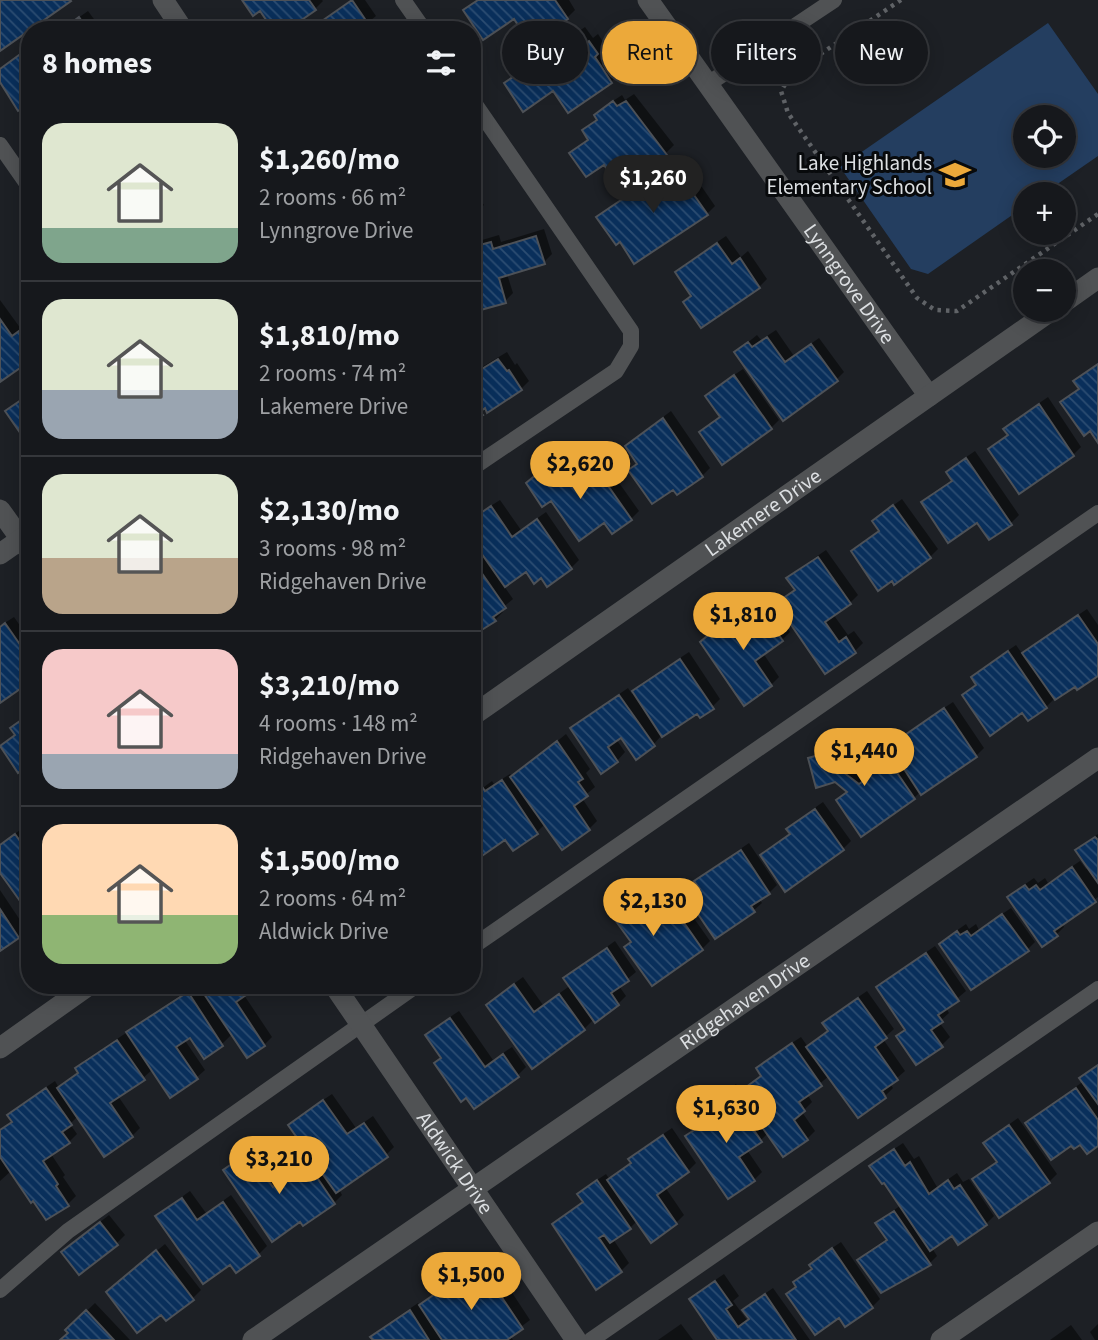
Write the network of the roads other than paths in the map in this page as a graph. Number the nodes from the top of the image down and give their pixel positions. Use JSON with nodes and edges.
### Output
{"nodes":[{"id":1,"x":163,"y":0,"type":"edge"},
{"id":2,"x":403,"y":0,"type":"edge"},
{"id":3,"x":834,"y":0,"type":"edge"},
{"id":4,"x":650,"y":1,"type":"edge"},
{"id":5,"x":177,"y":21,"type":"edge"},
{"id":6,"x":418,"y":21,"type":"edge"},
{"id":7,"x":708,"y":85,"type":"junction"},
{"id":8,"x":481,"y":113,"type":"edge"},
{"id":9,"x":0,"y":145,"type":"edge"},
{"id":10,"x":21,"y":175,"type":"edge"},
{"id":11,"x":1098,"y":278,"type":"edge"},
{"id":12,"x":1076,"y":294,"type":"edge"},
{"id":13,"x":1035,"y":322,"type":"edge"},
{"id":14,"x":929,"y":396,"type":"junction"},
{"id":15,"x":481,"y":462,"type":"edge"},
{"id":16,"x":0,"y":510,"type":"edge"},
{"id":17,"x":1098,"y":513,"type":"edge"},
{"id":18,"x":21,"y":535,"type":"edge"},
{"id":19,"x":21,"y":545,"type":"edge"},
{"id":20,"x":0,"y":554,"type":"edge"},
{"id":21,"x":481,"y":710,"type":"edge"},
{"id":22,"x":1098,"y":758,"type":"edge"},
{"id":23,"x":481,"y":941,"type":"edge"},
{"id":24,"x":1098,"y":989,"type":"edge"},
{"id":25,"x":76,"y":994,"type":"edge"},
{"id":26,"x":340,"y":994,"type":"edge"},
{"id":27,"x":404,"y":994,"type":"edge"},
{"id":28,"x":361,"y":1024,"type":"junction"},
{"id":29,"x":0,"y":1048,"type":"edge"},
{"id":30,"x":472,"y":1189,"type":"junction"},
{"id":31,"x":1098,"y":1232,"type":"edge"},
{"id":32,"x":0,"y":1290,"type":"edge"},
{"id":33,"x":253,"y":1340,"type":"edge"},
{"id":34,"x":576,"y":1340,"type":"edge"},
{"id":35,"x":591,"y":1340,"type":"edge"},
{"id":36,"x":942,"y":1340,"type":"edge"}],
"edges":[{"from":1,"to":5,"type":"street"},
{"from":2,"to":6,"type":"lane"},
{"from":3,"to":7,"type":"lane"},
{"from":4,"to":7,"type":"street","name":"Lynngrove Drive"},
{"from":7,"to":14,"type":"street","name":"Lynngrove Drive"},
{"from":8,"to":15,"type":"lane"},
{"from":9,"to":10,"type":"lane"},
{"from":11,"to":12,"type":"street"},
{"from":13,"to":14,"type":"street","name":"Lakemere Drive"},
{"from":14,"to":21,"type":"street","name":"Lakemere Drive"},
{"from":16,"to":18,"type":"street"},
{"from":17,"to":23,"type":"lane"},
{"from":19,"to":20,"type":"street"},
{"from":22,"to":30,"type":"street","name":"Ridgehaven Drive"},
{"from":24,"to":35,"type":"lane"},
{"from":25,"to":29,"type":"street"},
{"from":26,"to":28,"type":"street","name":"Aldwick Drive"},
{"from":27,"to":28,"type":"lane"},
{"from":28,"to":30,"type":"street","name":"Aldwick Drive"},
{"from":28,"to":32,"type":"lane"},
{"from":30,"to":33,"type":"street","name":"Ridgehaven Drive"},
{"from":30,"to":34,"type":"street","name":"Aldwick Drive"},
{"from":31,"to":36,"type":"street"}]}
